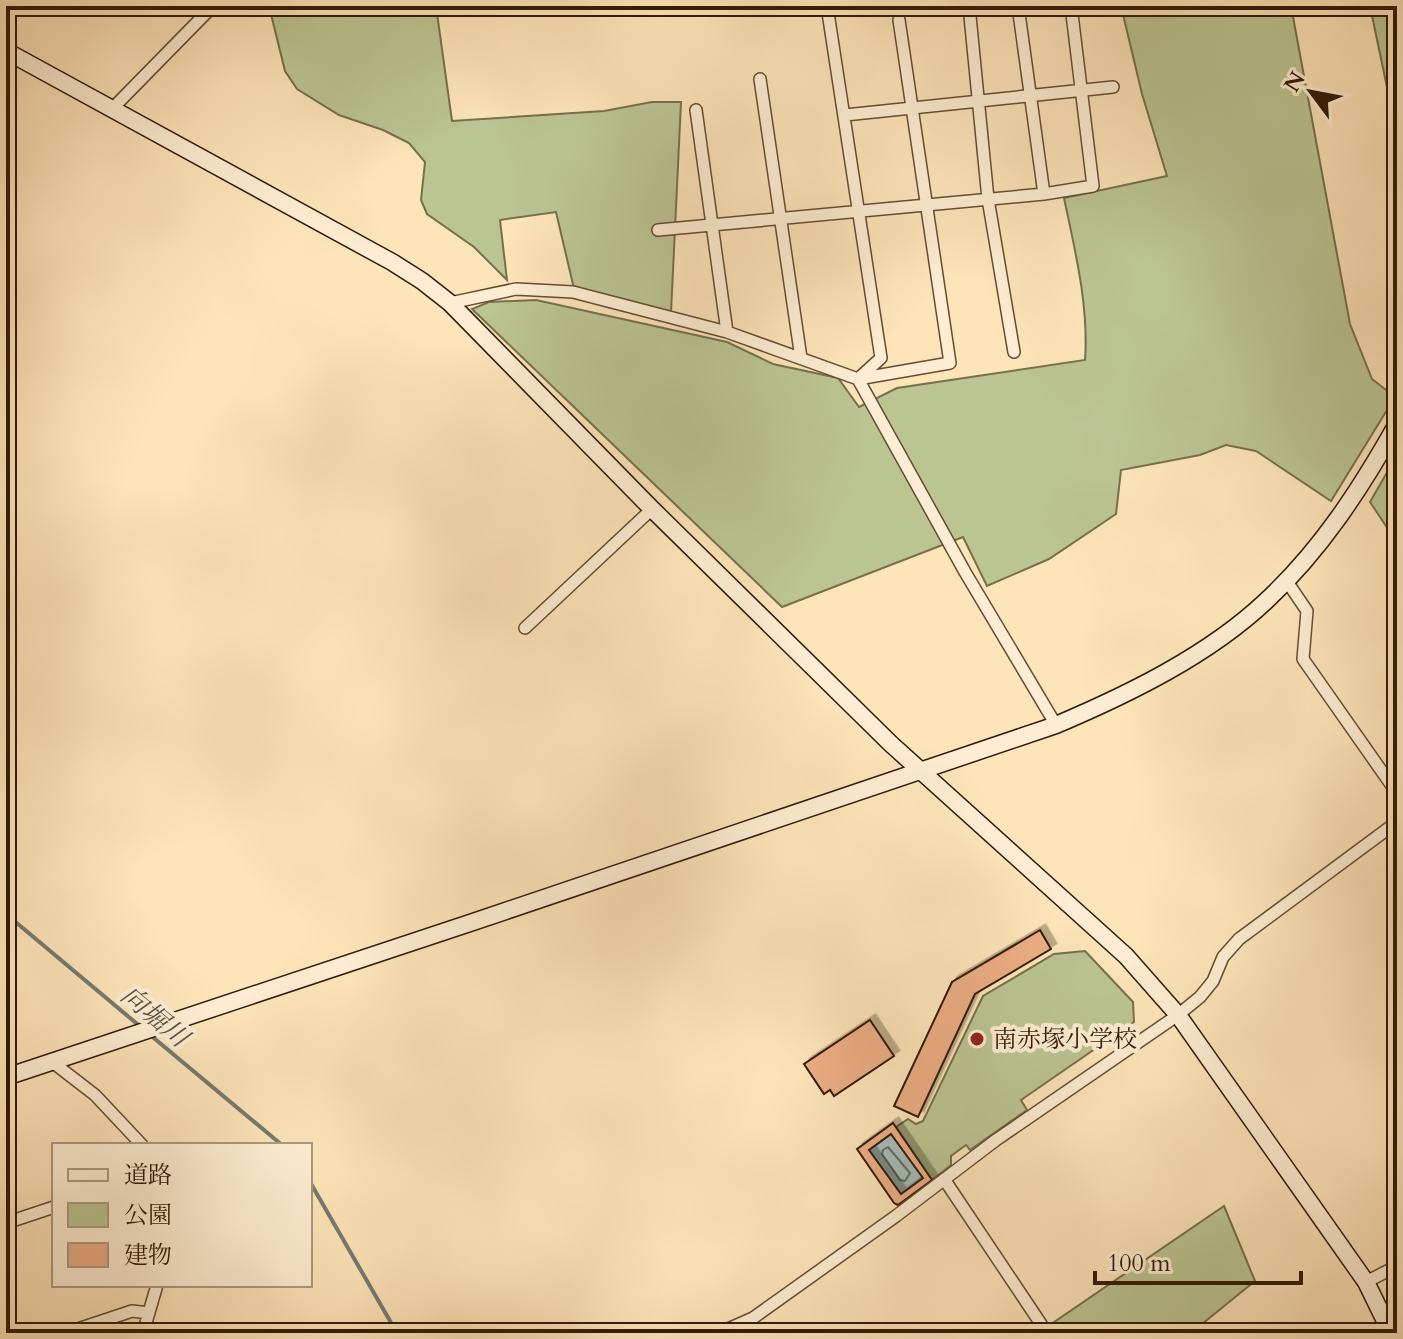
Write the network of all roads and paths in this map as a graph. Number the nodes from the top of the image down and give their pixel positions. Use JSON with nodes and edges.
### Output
{"nodes":[{"id":1,"x":213,"y":6,"type":"edge"},
{"id":2,"x":827,"y":6,"type":"edge"},
{"id":3,"x":969,"y":6,"type":"edge"},
{"id":4,"x":1018,"y":6,"type":"edge"},
{"id":5,"x":1071,"y":6,"type":"edge"},
{"id":6,"x":899,"y":20,"type":"dead end"},
{"id":7,"x":6,"y":51,"type":"edge"},
{"id":8,"x":760,"y":79,"type":"dead end"},
{"id":9,"x":1113,"y":87,"type":"dead end"},
{"id":10,"x":1081,"y":90,"type":"junction"},
{"id":11,"x":1028,"y":94,"type":"junction"},
{"id":12,"x":978,"y":99,"type":"junction"},
{"id":13,"x":912,"y":107,"type":"junction"},
{"id":14,"x":112,"y":109,"type":"junction"},
{"id":15,"x":696,"y":110,"type":"dead end"},
{"id":16,"x":845,"y":115,"type":"junction"},
{"id":17,"x":1044,"y":194,"type":"junction"},
{"id":18,"x":988,"y":199,"type":"junction"},
{"id":19,"x":927,"y":205,"type":"junction"},
{"id":20,"x":860,"y":211,"type":"junction"},
{"id":21,"x":781,"y":219,"type":"junction"},
{"id":22,"x":713,"y":225,"type":"junction"},
{"id":23,"x":658,"y":230,"type":"dead end"},
{"id":24,"x":450,"y":303,"type":"junction"},
{"id":25,"x":727,"y":332,"type":"junction"},
{"id":26,"x":1014,"y":352,"type":"dead end"},
{"id":27,"x":801,"y":358,"type":"junction"},
{"id":28,"x":858,"y":379,"type":"junction"},
{"id":29,"x":1397,"y":424,"type":"edge"},
{"id":30,"x":652,"y":509,"type":"junction"},
{"id":31,"x":1286,"y":580,"type":"junction"},
{"id":32,"x":525,"y":628,"type":"dead end"},
{"id":33,"x":1056,"y":725,"type":"junction"},
{"id":34,"x":920,"y":769,"type":"junction"},
{"id":35,"x":1397,"y":793,"type":"edge"},
{"id":36,"x":1397,"y":822,"type":"edge"},
{"id":37,"x":1178,"y":1015,"type":"junction"},
{"id":38,"x":51,"y":1061,"type":"junction"},
{"id":39,"x":6,"y":1077,"type":"edge"},
{"id":40,"x":140,"y":1143,"type":"edge"},
{"id":41,"x":944,"y":1179,"type":"junction"},
{"id":42,"x":52,"y":1208,"type":"edge"},
{"id":43,"x":6,"y":1223,"type":"edge"},
{"id":44,"x":1397,"y":1266,"type":"edge"},
{"id":45,"x":1366,"y":1282,"type":"junction"},
{"id":46,"x":156,"y":1287,"type":"edge"},
{"id":47,"x":149,"y":1313,"type":"junction"},
{"id":48,"x":1041,"y":1324,"type":"dead end"},
{"id":49,"x":66,"y":1333,"type":"edge"},
{"id":50,"x":143,"y":1333,"type":"edge"},
{"id":51,"x":719,"y":1333,"type":"edge"},
{"id":52,"x":1391,"y":1333,"type":"edge"}],
"edges":[{"from":1,"to":14,"type":"street"},
{"from":2,"to":16,"type":"street"},
{"from":3,"to":12,"type":"street"},
{"from":4,"to":11,"type":"street"},
{"from":5,"to":10,"type":"street"},
{"from":6,"to":13,"type":"street"},
{"from":7,"to":14,"type":"street"},
{"from":8,"to":21,"type":"street"},
{"from":9,"to":10,"type":"street"},
{"from":10,"to":11,"type":"street"},
{"from":10,"to":17,"type":"street"},
{"from":11,"to":12,"type":"street"},
{"from":11,"to":17,"type":"street"},
{"from":12,"to":13,"type":"street"},
{"from":12,"to":18,"type":"street"},
{"from":13,"to":16,"type":"street"},
{"from":13,"to":19,"type":"street"},
{"from":14,"to":24,"type":"street"},
{"from":15,"to":22,"type":"street"},
{"from":16,"to":20,"type":"street"},
{"from":17,"to":18,"type":"street"},
{"from":18,"to":19,"type":"street"},
{"from":18,"to":26,"type":"street"},
{"from":19,"to":20,"type":"street"},
{"from":19,"to":28,"type":"street"},
{"from":20,"to":21,"type":"street"},
{"from":20,"to":28,"type":"street"},
{"from":21,"to":22,"type":"street"},
{"from":21,"to":27,"type":"street"},
{"from":22,"to":23,"type":"street"},
{"from":22,"to":25,"type":"street"},
{"from":24,"to":25,"type":"street"},
{"from":24,"to":30,"type":"street"},
{"from":25,"to":27,"type":"street"},
{"from":27,"to":28,"type":"street"},
{"from":28,"to":33,"type":"street"},
{"from":29,"to":31,"type":"street"},
{"from":30,"to":32,"type":"street"},
{"from":30,"to":34,"type":"street"},
{"from":31,"to":33,"type":"street"},
{"from":31,"to":35,"type":"street"},
{"from":33,"to":34,"type":"street"},
{"from":34,"to":37,"type":"street"},
{"from":34,"to":38,"type":"street"},
{"from":36,"to":37,"type":"street"},
{"from":37,"to":41,"type":"street"},
{"from":37,"to":45,"type":"street"},
{"from":38,"to":39,"type":"street"},
{"from":38,"to":40,"type":"street"},
{"from":41,"to":48,"type":"street"},
{"from":41,"to":51,"type":"street"},
{"from":42,"to":43,"type":"street"},
{"from":44,"to":45,"type":"street"},
{"from":45,"to":52,"type":"street"},
{"from":46,"to":47,"type":"street"},
{"from":47,"to":49,"type":"street"},
{"from":47,"to":50,"type":"street"}]}
